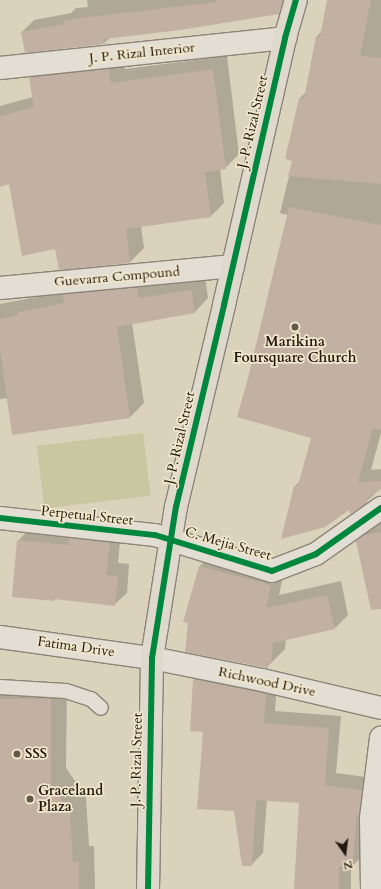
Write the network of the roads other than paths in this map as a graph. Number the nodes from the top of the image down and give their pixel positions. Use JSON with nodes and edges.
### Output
{"nodes":[{"id":1,"x":296,"y":0,"type":"edge"},
{"id":2,"x":285,"y":38,"type":"junction"},
{"id":3,"x":0,"y":68,"type":"edge"},
{"id":4,"x":233,"y":266,"type":"junction"},
{"id":5,"x":0,"y":288,"type":"edge"},
{"id":6,"x":381,"y":508,"type":"edge"},
{"id":7,"x":0,"y":518,"type":"edge"},
{"id":8,"x":171,"y":540,"type":"junction"},
{"id":9,"x":0,"y":637,"type":"edge"},
{"id":10,"x":152,"y":658,"type":"junction"},
{"id":11,"x":0,"y":687,"type":"edge"},
{"id":12,"x":101,"y":708,"type":"dead end"},
{"id":13,"x":381,"y":708,"type":"edge"},
{"id":14,"x":381,"y":738,"type":"edge"},
{"id":15,"x":148,"y":889,"type":"edge"},
{"id":16,"x":372,"y":889,"type":"edge"}],
"edges":[{"from":1,"to":2,"type":"main road","name":"J. P. Rizal Street"},
{"from":2,"to":3,"type":"street","name":"J. P. Rizal Interior"},
{"from":2,"to":4,"type":"main road","name":"J. P. Rizal Street"},
{"from":4,"to":5,"type":"street","name":"Guevarra Compound"},
{"from":4,"to":8,"type":"main road","name":"J. P. Rizal Street"},
{"from":6,"to":8,"type":"street","name":"C. Mejia Street"},
{"from":7,"to":8,"type":"street","name":"Perpetual Street"},
{"from":8,"to":10,"type":"main road","name":"J. P. Rizal Street"},
{"from":9,"to":10,"type":"street","name":"Fatima Drive"},
{"from":10,"to":13,"type":"street","name":"Richwood Drive"},
{"from":10,"to":15,"type":"main road","name":"J. P. Rizal Street"},
{"from":11,"to":12,"type":"lane"},
{"from":14,"to":16,"type":"street"}]}
